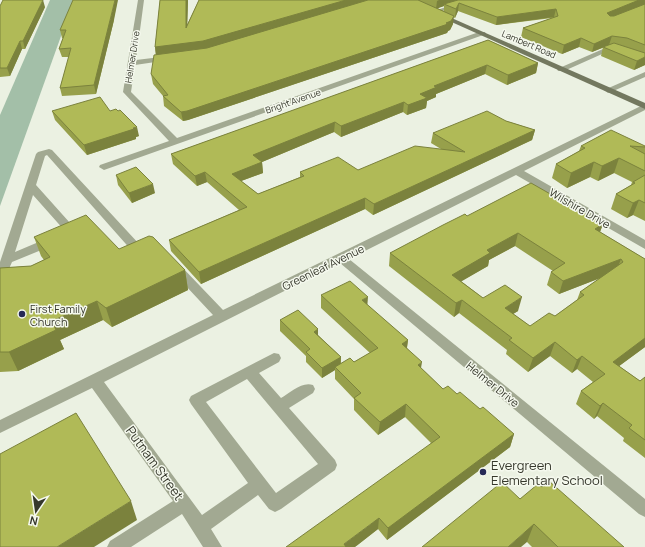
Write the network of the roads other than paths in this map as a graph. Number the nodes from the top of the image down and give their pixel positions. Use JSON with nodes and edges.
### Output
{"nodes":[{"id":1,"x":141,"y":0,"type":"edge"},
{"id":2,"x":474,"y":0,"type":"edge"},
{"id":3,"x":431,"y":11,"type":"joint"},
{"id":4,"x":482,"y":34,"type":"junction"},
{"id":5,"x":176,"y":57,"type":"edge"},
{"id":6,"x":645,"y":60,"type":"edge"},
{"id":7,"x":132,"y":63,"type":"junction"},
{"id":8,"x":561,"y":69,"type":"junction"},
{"id":9,"x":645,"y":74,"type":"edge"},
{"id":10,"x":636,"y":78,"type":"junction"},
{"id":11,"x":645,"y":82,"type":"edge"},
{"id":12,"x":608,"y":90,"type":"junction"},
{"id":13,"x":645,"y":106,"type":"edge"},
{"id":14,"x":175,"y":142,"type":"junction"},
{"id":15,"x":104,"y":167,"type":"dead end"},
{"id":16,"x":516,"y":171,"type":"junction"},
{"id":17,"x":31,"y":186,"type":"junction"},
{"id":18,"x":645,"y":245,"type":"edge"},
{"id":19,"x":341,"y":258,"type":"junction"},
{"id":20,"x":6,"y":260,"type":"junction"},
{"id":21,"x":0,"y":271,"type":"edge"},
{"id":22,"x":222,"y":317,"type":"junction"},
{"id":23,"x":274,"y":358,"type":"dead end"},
{"id":24,"x":249,"y":371,"type":"junction"},
{"id":25,"x":95,"y":381,"type":"junction"},
{"id":26,"x":308,"y":389,"type":"dead end"},
{"id":27,"x":279,"y":407,"type":"junction"},
{"id":28,"x":0,"y":427,"type":"edge"},
{"id":29,"x":259,"y":484,"type":"junction"},
{"id":30,"x":184,"y":504,"type":"junction"},
{"id":31,"x":645,"y":509,"type":"edge"},
{"id":32,"x":199,"y":527,"type":"junction"},
{"id":33,"x":116,"y":547,"type":"edge"},
{"id":34,"x":213,"y":547,"type":"edge"}],
"edges":[{"from":1,"to":7,"type":"street","name":"Helmer Drive"},
{"from":2,"to":3,"type":"street"},
{"from":3,"to":4,"type":"main road","name":"Lambert Road"},
{"from":4,"to":8,"type":"main road","name":"Lambert Road"},
{"from":4,"to":14,"type":"street","name":"Bright Avenue"},
{"from":5,"to":7,"type":"street"},
{"from":6,"to":8,"type":"street"},
{"from":7,"to":14,"type":"street","name":"Helmer Drive"},
{"from":8,"to":12,"type":"main road","name":"Lambert Road"},
{"from":9,"to":10,"type":"street"},
{"from":10,"to":11,"type":"street"},
{"from":10,"to":12,"type":"street"},
{"from":12,"to":13,"type":"main road","name":"Lambert Road"},
{"from":13,"to":16,"type":"street","name":"Greenleaf Avenue"},
{"from":14,"to":15,"type":"street","name":"Bright Avenue"},
{"from":16,"to":18,"type":"street","name":"Wilshire Drive"},
{"from":16,"to":19,"type":"street","name":"Greenleaf Avenue"},
{"from":17,"to":20,"type":"street"},
{"from":17,"to":20,"type":"street"},
{"from":17,"to":22,"type":"street"},
{"from":19,"to":22,"type":"street","name":"Greenleaf Avenue"},
{"from":19,"to":31,"type":"street","name":"Helmer Drive"},
{"from":20,"to":21,"type":"street"},
{"from":22,"to":25,"type":"street","name":"Greenleaf Avenue"},
{"from":23,"to":24,"type":"street"},
{"from":24,"to":27,"type":"street"},
{"from":24,"to":29,"type":"street"},
{"from":25,"to":28,"type":"street","name":"Greenleaf Avenue"},
{"from":25,"to":30,"type":"street","name":"Putnam Street"},
{"from":26,"to":27,"type":"street"},
{"from":27,"to":29,"type":"street"},
{"from":29,"to":32,"type":"street"},
{"from":30,"to":32,"type":"street","name":"Putnam Street"},
{"from":30,"to":33,"type":"street"},
{"from":32,"to":34,"type":"street","name":"Putnam Street"}]}
